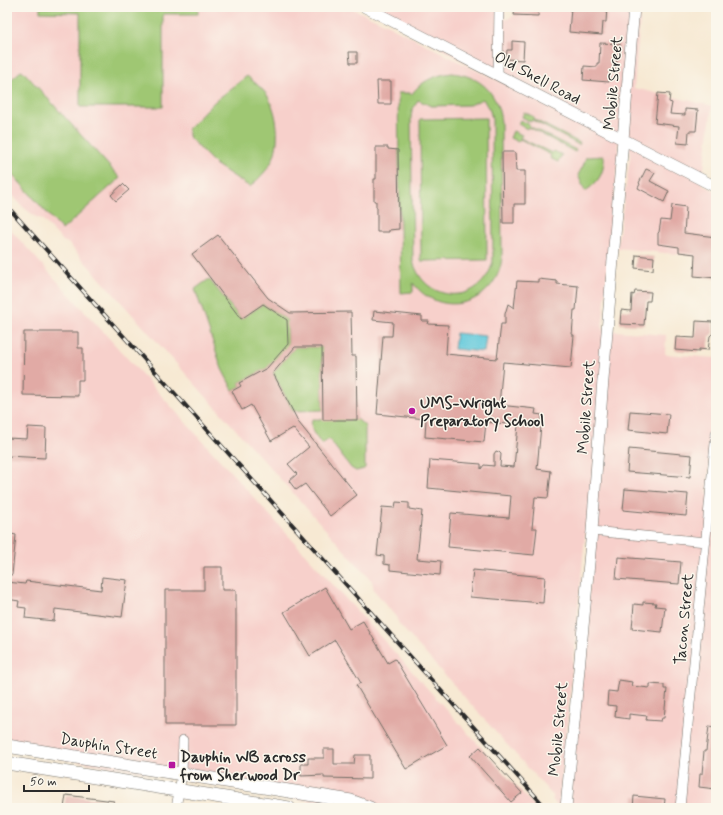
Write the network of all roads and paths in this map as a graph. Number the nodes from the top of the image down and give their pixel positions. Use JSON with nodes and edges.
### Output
{"nodes":[{"id":1,"x":365,"y":7,"type":"edge"},
{"id":2,"x":499,"y":7,"type":"edge"},
{"id":3,"x":634,"y":7,"type":"edge"},
{"id":4,"x":498,"y":74,"type":"junction"},
{"id":5,"x":623,"y":140,"type":"junction"},
{"id":6,"x":716,"y":187,"type":"edge"},
{"id":7,"x":716,"y":433,"type":"edge"},
{"id":8,"x":713,"y":500,"type":"edge"},
{"id":9,"x":592,"y":531,"type":"junction"},
{"id":10,"x":706,"y":542,"type":"junction"},
{"id":11,"x":183,"y":740,"type":"dead end"},
{"id":12,"x":7,"y":746,"type":"edge"},
{"id":13,"x":7,"y":763,"type":"edge"},
{"id":14,"x":115,"y":763,"type":"junction"},
{"id":15,"x":182,"y":774,"type":"junction"},
{"id":16,"x":113,"y":780,"type":"junction"},
{"id":17,"x":179,"y":790,"type":"junction"},
{"id":18,"x":176,"y":808,"type":"edge"},
{"id":19,"x":289,"y":808,"type":"edge"},
{"id":20,"x":370,"y":808,"type":"edge"},
{"id":21,"x":566,"y":808,"type":"edge"},
{"id":22,"x":680,"y":808,"type":"edge"}],
"edges":[{"from":1,"to":4,"type":"street","name":"Old Shell Road"},
{"from":2,"to":4,"type":"street"},
{"from":3,"to":5,"type":"street","name":"Mobile Street"},
{"from":4,"to":5,"type":"street","name":"Old Shell Road"},
{"from":5,"to":6,"type":"street","name":"Old Shell Road"},
{"from":5,"to":9,"type":"street","name":"Mobile Street"},
{"from":7,"to":8,"type":"street","name":"Tacon Street"},
{"from":8,"to":10,"type":"street","name":"Tacon Street"},
{"from":9,"to":10,"type":"street"},
{"from":9,"to":21,"type":"street","name":"Mobile Street"},
{"from":10,"to":22,"type":"street","name":"Tacon Street"},
{"from":11,"to":15,"type":"street"},
{"from":12,"to":14,"type":"main road","name":"Dauphin Street"},
{"from":13,"to":16,"type":"main road"},
{"from":14,"to":15,"type":"main road","name":"Dauphin Street"},
{"from":14,"to":16,"type":"street"},
{"from":15,"to":17,"type":"street"},
{"from":15,"to":20,"type":"main road","name":"Dauphin Street"},
{"from":16,"to":17,"type":"main road"},
{"from":17,"to":18,"type":"street"},
{"from":17,"to":19,"type":"main road"}]}
